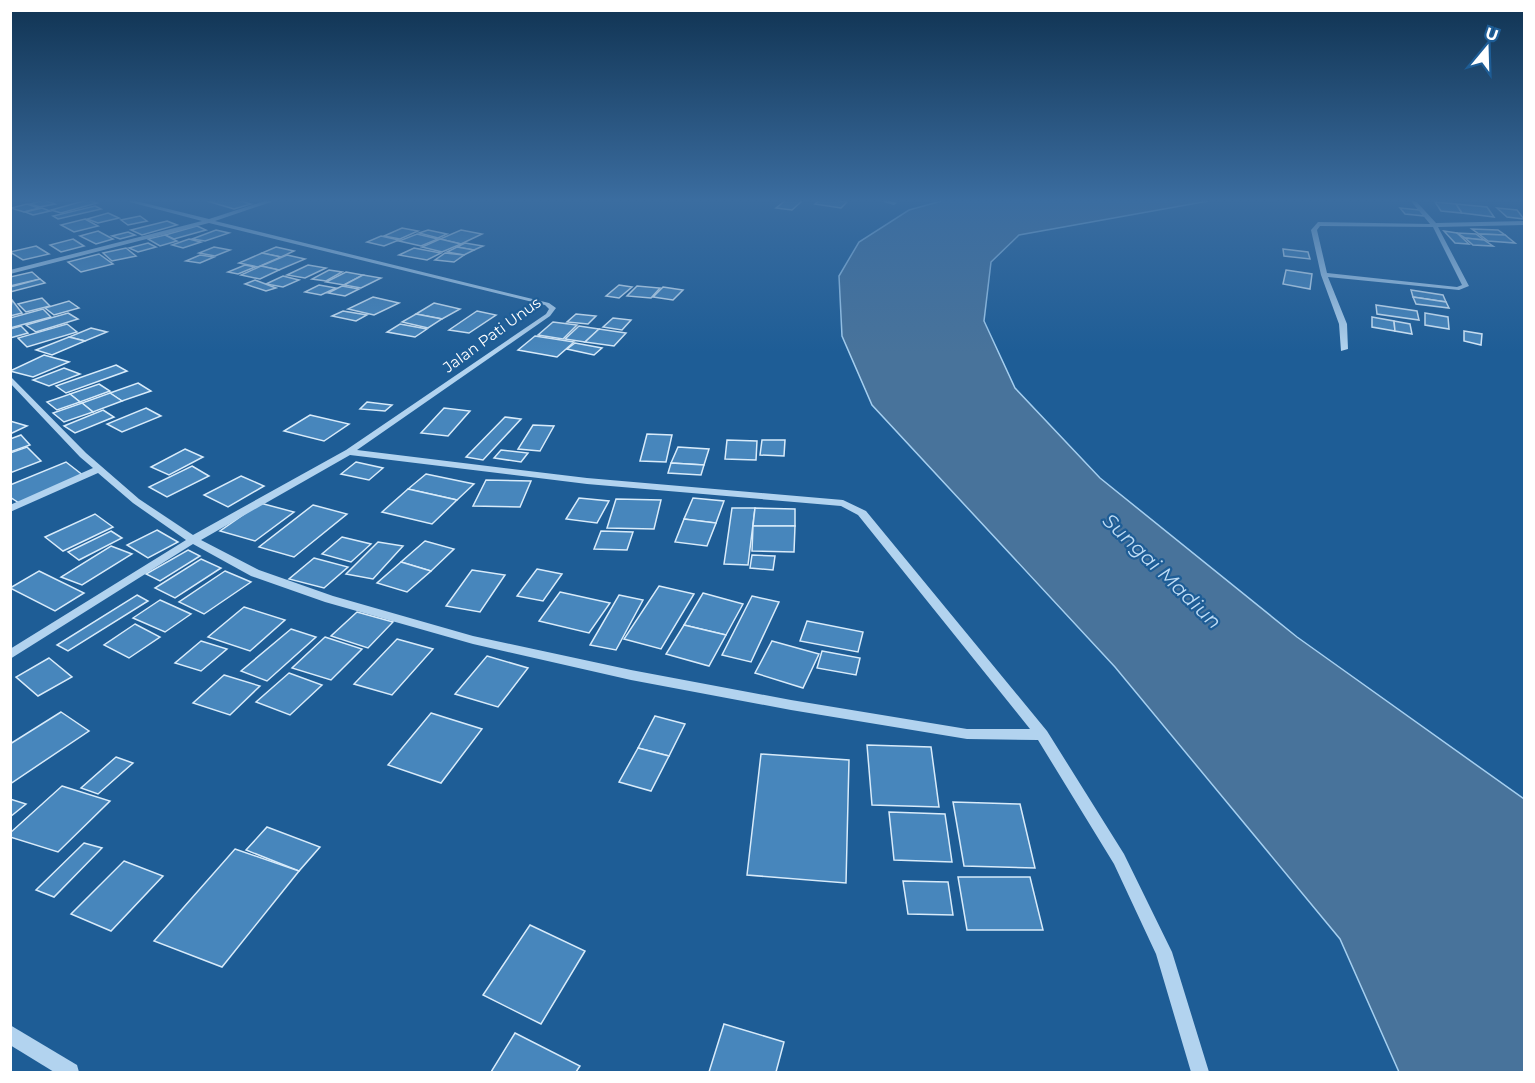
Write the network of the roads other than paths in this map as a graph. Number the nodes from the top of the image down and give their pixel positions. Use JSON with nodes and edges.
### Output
{"nodes":[{"id":1,"x":94,"y":251,"type":"edge"},
{"id":2,"x":331,"y":251,"type":"edge"},
{"id":3,"x":1319,"y":251,"type":"edge"},
{"id":4,"x":1448,"y":251,"type":"edge"},
{"id":5,"x":10,"y":272,"type":"edge"},
{"id":6,"x":1324,"y":275,"type":"junction"},
{"id":7,"x":1344,"y":349,"type":"dead end"},
{"id":8,"x":10,"y":378,"type":"edge"},
{"id":9,"x":349,"y":452,"type":"junction"},
{"id":10,"x":99,"y":469,"type":"junction"},
{"id":11,"x":10,"y":509,"type":"edge"},
{"id":12,"x":193,"y":540,"type":"junction"},
{"id":13,"x":10,"y":655,"type":"edge"},
{"id":14,"x":1042,"y":735,"type":"junction"},
{"id":15,"x":10,"y":1034,"type":"edge"},
{"id":16,"x":70,"y":1072,"type":"edge"},
{"id":17,"x":1200,"y":1072,"type":"edge"}],
"edges":[{"from":1,"to":5,"type":"street"},
{"from":2,"to":9,"type":"street","name":"Jalan Pati Unus"},
{"from":3,"to":6,"type":"street"},
{"from":4,"to":6,"type":"street"},
{"from":6,"to":7,"type":"street"},
{"from":8,"to":10,"type":"street"},
{"from":9,"to":12,"type":"street","name":"Jalan Pati Unus"},
{"from":9,"to":14,"type":"street"},
{"from":10,"to":11,"type":"street"},
{"from":10,"to":12,"type":"street"},
{"from":12,"to":13,"type":"street","name":"Jalan Pati Unus"},
{"from":12,"to":14,"type":"street"},
{"from":14,"to":17,"type":"street"},
{"from":15,"to":16,"type":"street"}]}
